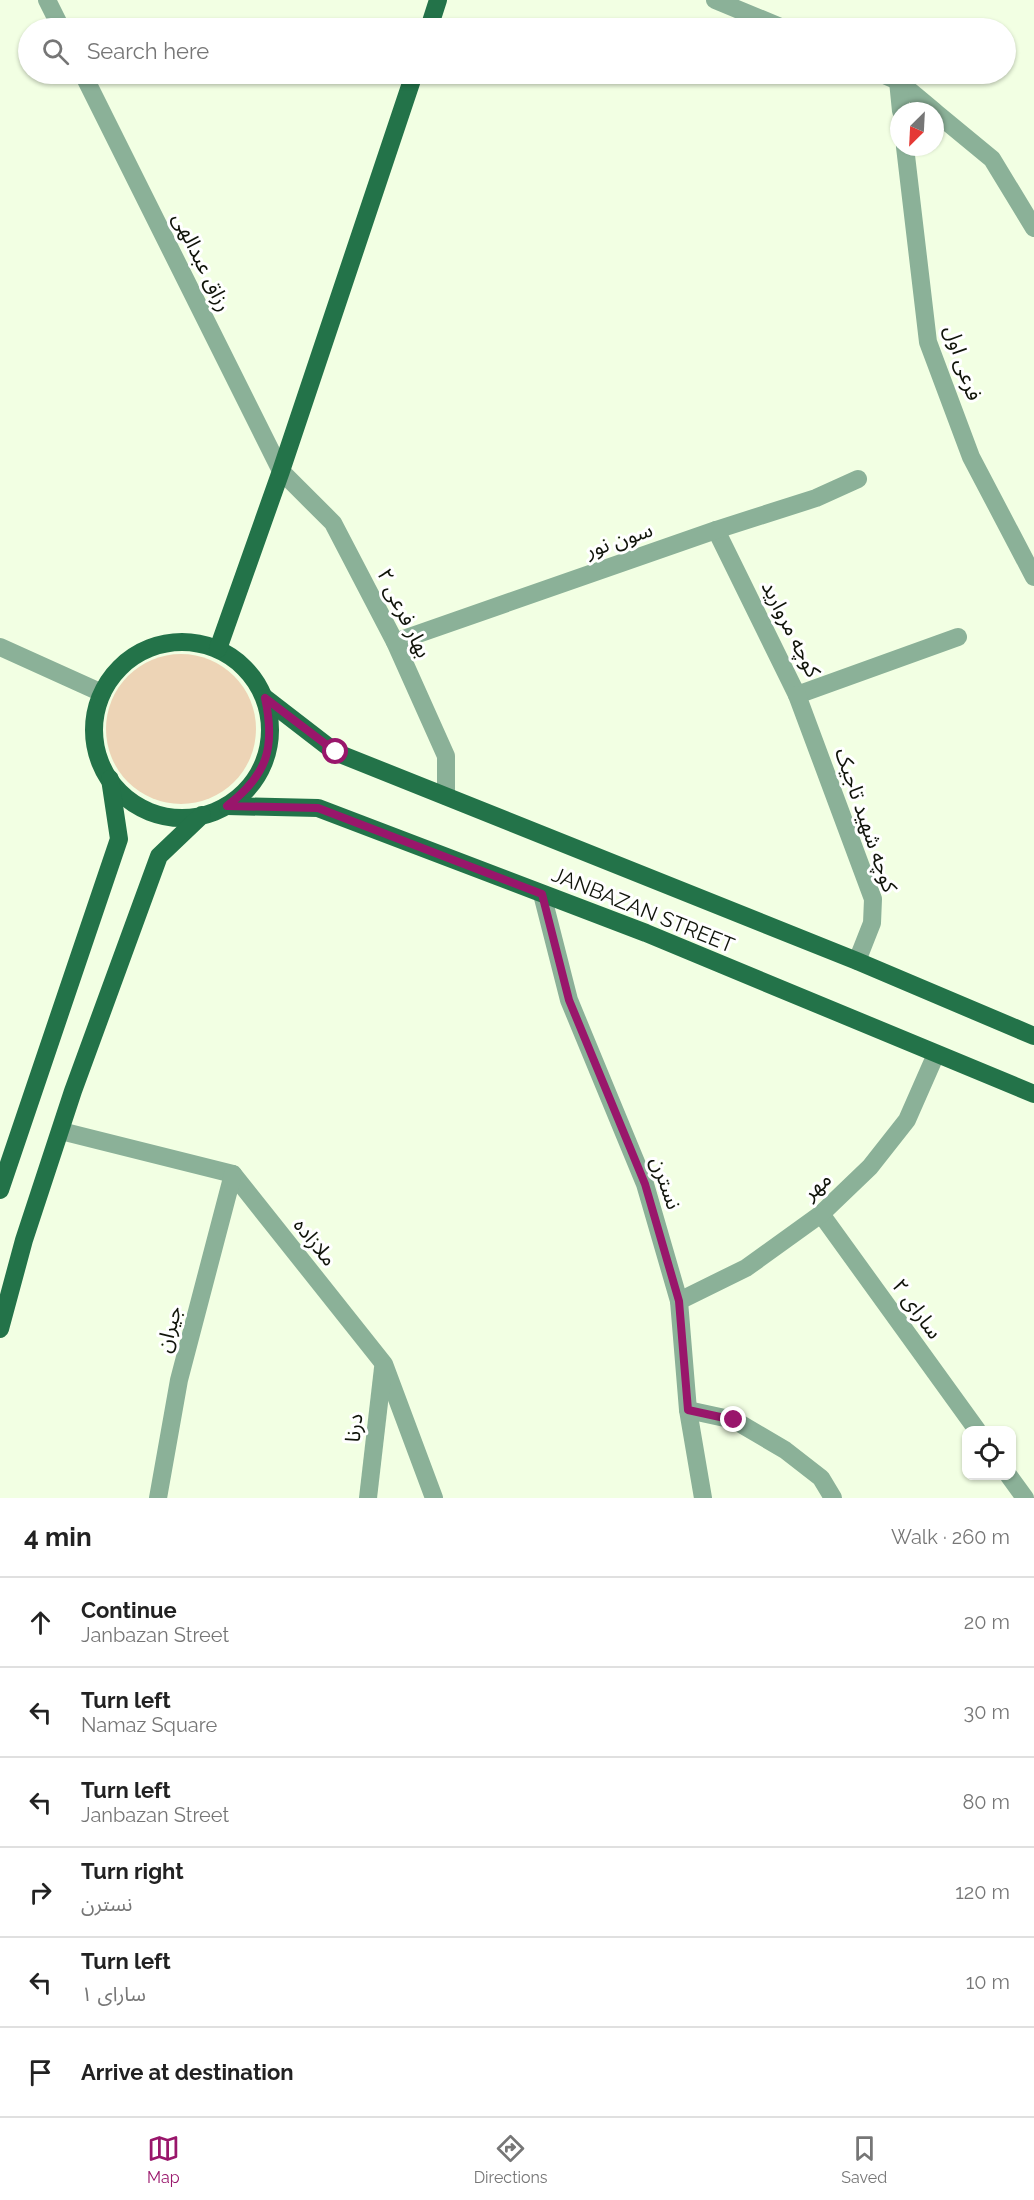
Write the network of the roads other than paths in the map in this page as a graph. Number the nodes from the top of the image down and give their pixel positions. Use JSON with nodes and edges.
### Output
{"nodes":[{"id":1,"x":46,"y":0,"type":"edge"},
{"id":2,"x":438,"y":0,"type":"edge"},
{"id":3,"x":715,"y":0,"type":"edge"},
{"id":4,"x":56,"y":18,"type":"edge"},
{"id":5,"x":432,"y":18,"type":"edge"},
{"id":6,"x":759,"y":18,"type":"edge"},
{"id":7,"x":88,"y":84,"type":"edge"},
{"id":8,"x":411,"y":84,"type":"edge"},
{"id":9,"x":892,"y":84,"type":"edge"},
{"id":10,"x":899,"y":84,"type":"edge"},
{"id":11,"x":898,"y":102,"type":"edge"},
{"id":12,"x":922,"y":102,"type":"edge"},
{"id":13,"x":944,"y":119,"type":"edge"},
{"id":14,"x":906,"y":156,"type":"edge"},
{"id":15,"x":1034,"y":228,"type":"edge"},
{"id":16,"x":281,"y":471,"type":"junction"},
{"id":17,"x":858,"y":479,"type":"dead end"},
{"id":18,"x":716,"y":530,"type":"junction"},
{"id":19,"x":1034,"y":577,"type":"edge"},
{"id":20,"x":957,"y":637,"type":"dead end"},
{"id":21,"x":395,"y":642,"type":"junction"},
{"id":22,"x":0,"y":648,"type":"edge"},
{"id":23,"x":218,"y":649,"type":"junction"},
{"id":24,"x":102,"y":693,"type":"junction"},
{"id":25,"x":797,"y":695,"type":"junction"},
{"id":26,"x":265,"y":698,"type":"junction"},
{"id":27,"x":110,"y":779,"type":"junction"},
{"id":28,"x":446,"y":796,"type":"junction"},
{"id":29,"x":227,"y":806,"type":"junction"},
{"id":30,"x":202,"y":815,"type":"junction"},
{"id":31,"x":542,"y":894,"type":"junction"},
{"id":32,"x":857,"y":961,"type":"junction"},
{"id":33,"x":1034,"y":1036,"type":"edge"},
{"id":34,"x":936,"y":1054,"type":"junction"},
{"id":35,"x":1034,"y":1094,"type":"edge"},
{"id":36,"x":61,"y":1131,"type":"junction"},
{"id":37,"x":233,"y":1174,"type":"junction"},
{"id":38,"x":0,"y":1190,"type":"edge"},
{"id":39,"x":821,"y":1214,"type":"junction"},
{"id":40,"x":679,"y":1301,"type":"junction"},
{"id":41,"x":0,"y":1329,"type":"edge"},
{"id":42,"x":384,"y":1364,"type":"junction"},
{"id":43,"x":688,"y":1410,"type":"junction"},
{"id":44,"x":973,"y":1426,"type":"edge"},
{"id":45,"x":1012,"y":1480,"type":"edge"},
{"id":46,"x":158,"y":1498,"type":"edge"},
{"id":47,"x":368,"y":1498,"type":"edge"},
{"id":48,"x":434,"y":1498,"type":"edge"},
{"id":49,"x":703,"y":1498,"type":"edge"},
{"id":50,"x":832,"y":1498,"type":"edge"},
{"id":51,"x":1025,"y":1498,"type":"edge"}],
"edges":[{"from":1,"to":4,"type":"street"},
{"from":2,"to":5,"type":"main road"},
{"from":3,"to":6,"type":"street"},
{"from":7,"to":16,"type":"street","name":"رزاق عبدالهی"},
{"from":8,"to":16,"type":"main road"},
{"from":9,"to":11,"type":"street"},
{"from":10,"to":12,"type":"street"},
{"from":13,"to":15,"type":"street"},
{"from":14,"to":19,"type":"street","name":"فرعی اول"},
{"from":16,"to":21,"type":"street","name":"بهار فرعی ۲"},
{"from":16,"to":23,"type":"main road"},
{"from":17,"to":18,"type":"street","name":"سون نور"},
{"from":18,"to":21,"type":"street","name":"سون نور"},
{"from":18,"to":25,"type":"street","name":"کوچه مروارید"},
{"from":20,"to":25,"type":"street","name":"کوچه مروارید"},
{"from":21,"to":28,"type":"street","name":"بهار فرعی ۲"},
{"from":22,"to":24,"type":"street"},
{"from":23,"to":24,"type":"main road"},
{"from":23,"to":26,"type":"main road"},
{"from":24,"to":27,"type":"main road"},
{"from":25,"to":32,"type":"street","name":"کوچه شهید تاجیک"},
{"from":26,"to":28,"type":"main road","name":"JANBAZAN STREET"},
{"from":26,"to":29,"type":"main road"},
{"from":27,"to":30,"type":"main road"},
{"from":27,"to":38,"type":"main road"},
{"from":28,"to":32,"type":"main road","name":"JANBAZAN STREET"},
{"from":29,"to":30,"type":"main road"},
{"from":29,"to":31,"type":"main road","name":"JANBAZAN STREET"},
{"from":30,"to":36,"type":"main road"},
{"from":31,"to":34,"type":"main road","name":"JANBAZAN STREET"},
{"from":31,"to":40,"type":"street","name":"نسترن"},
{"from":32,"to":33,"type":"main road","name":"JANBAZAN STREET"},
{"from":34,"to":35,"type":"main road","name":"JANBAZAN STREET"},
{"from":34,"to":39,"type":"street","name":"مهر"},
{"from":36,"to":37,"type":"street"},
{"from":36,"to":41,"type":"main road"},
{"from":37,"to":42,"type":"street","name":"ملازاده"},
{"from":37,"to":46,"type":"street","name":"جیران"},
{"from":39,"to":40,"type":"street","name":"مهر"},
{"from":39,"to":44,"type":"street","name":"سارای ۲"},
{"from":40,"to":43,"type":"street","name":"نسترن"},
{"from":42,"to":47,"type":"street","name":"درنا"},
{"from":42,"to":48,"type":"street","name":"ملازاده"},
{"from":43,"to":49,"type":"street","name":"نسترن"},
{"from":43,"to":50,"type":"street"},
{"from":45,"to":51,"type":"street"}]}
